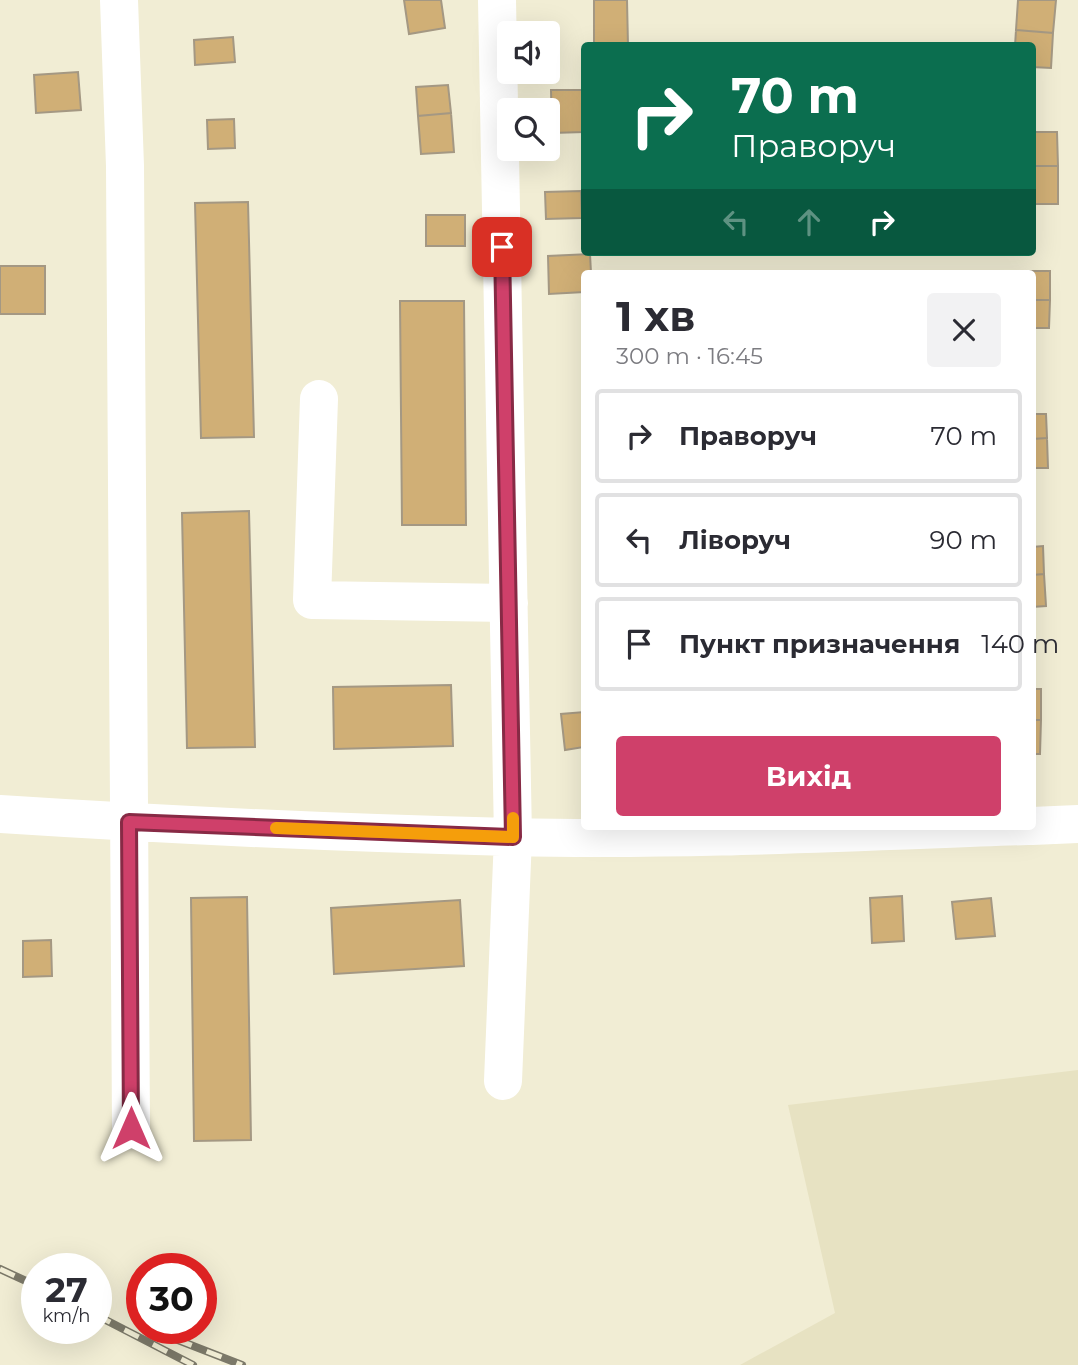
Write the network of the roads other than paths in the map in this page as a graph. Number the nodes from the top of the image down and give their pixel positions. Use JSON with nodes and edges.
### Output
{"nodes":[{"id":1,"x":120,"y":0,"type":"edge"},
{"id":2,"x":498,"y":0,"type":"edge"},
{"id":3,"x":319,"y":400,"type":"dead end"},
{"id":4,"x":509,"y":603,"type":"junction"},
{"id":5,"x":0,"y":814,"type":"edge"},
{"id":6,"x":129,"y":822,"type":"junction"},
{"id":7,"x":1078,"y":824,"type":"edge"},
{"id":8,"x":1036,"y":826,"type":"edge"},
{"id":9,"x":916,"y":830,"type":"edge"},
{"id":10,"x":513,"y":837,"type":"junction"},
{"id":11,"x":503,"y":1081,"type":"dead end"},
{"id":12,"x":131,"y":1128,"type":"dead end"}],
"edges":[{"from":1,"to":6,"type":"street"},
{"from":2,"to":4,"type":"street"},
{"from":3,"to":4,"type":"street"},
{"from":4,"to":10,"type":"street"},
{"from":5,"to":6,"type":"street"},
{"from":6,"to":10,"type":"street"},
{"from":6,"to":12,"type":"street"},
{"from":7,"to":8,"type":"street"},
{"from":9,"to":10,"type":"street"},
{"from":10,"to":11,"type":"street"}]}
